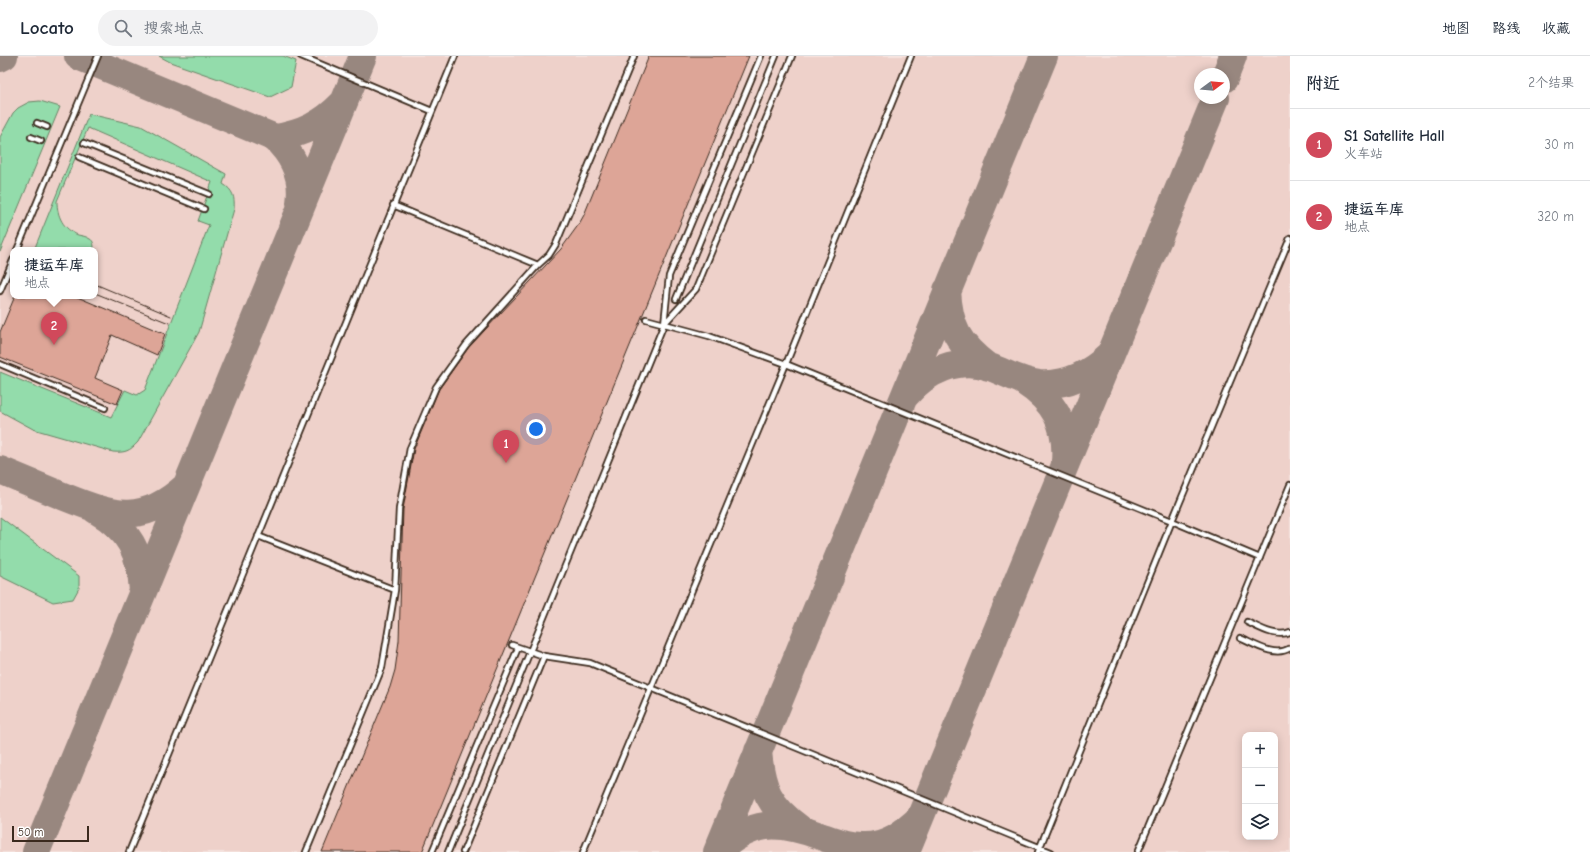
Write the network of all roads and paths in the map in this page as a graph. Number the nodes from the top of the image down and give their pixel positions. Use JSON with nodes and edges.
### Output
{"nodes":[{"id":1,"x":98,"y":56,"type":"edge"},
{"id":2,"x":300,"y":56,"type":"edge"},
{"id":3,"x":455,"y":56,"type":"edge"},
{"id":4,"x":634,"y":56,"type":"edge"},
{"id":5,"x":761,"y":56,"type":"edge"},
{"id":6,"x":776,"y":56,"type":"edge"},
{"id":7,"x":792,"y":56,"type":"edge"},
{"id":8,"x":911,"y":56,"type":"edge"},
{"id":9,"x":432,"y":111,"type":"junction"},
{"id":10,"x":37,"y":123,"type":"dead end"},
{"id":11,"x":47,"y":127,"type":"dead end"},
{"id":12,"x":31,"y":137,"type":"dead end"},
{"id":13,"x":41,"y":141,"type":"dead end"},
{"id":14,"x":84,"y":143,"type":"dead end"},
{"id":15,"x":79,"y":157,"type":"dead end"},
{"id":16,"x":209,"y":194,"type":"dead end"},
{"id":17,"x":393,"y":205,"type":"junction"},
{"id":18,"x":204,"y":208,"type":"dead end"},
{"id":19,"x":1290,"y":238,"type":"edge"},
{"id":20,"x":18,"y":247,"type":"edge"},
{"id":21,"x":538,"y":265,"type":"junction"},
{"id":22,"x":10,"y":267,"type":"edge"},
{"id":23,"x":0,"y":291,"type":"edge"},
{"id":24,"x":676,"y":299,"type":"dead end"},
{"id":25,"x":646,"y":319,"type":"dead end"},
{"id":26,"x":664,"y":324,"type":"junction"},
{"id":27,"x":0,"y":364,"type":"edge"},
{"id":28,"x":786,"y":364,"type":"junction"},
{"id":29,"x":105,"y":408,"type":"dead end"},
{"id":30,"x":1290,"y":485,"type":"edge"},
{"id":31,"x":1172,"y":520,"type":"junction"},
{"id":32,"x":258,"y":536,"type":"junction"},
{"id":33,"x":1260,"y":558,"type":"junction"},
{"id":34,"x":395,"y":590,"type":"junction"},
{"id":35,"x":1248,"y":622,"type":"dead end"},
{"id":36,"x":1290,"y":632,"type":"edge"},
{"id":37,"x":1240,"y":638,"type":"dead end"},
{"id":38,"x":512,"y":645,"type":"dead end"},
{"id":39,"x":518,"y":648,"type":"junction"},
{"id":40,"x":1290,"y":648,"type":"edge"},
{"id":41,"x":531,"y":652,"type":"junction"},
{"id":42,"x":544,"y":656,"type":"junction"},
{"id":43,"x":651,"y":687,"type":"junction"},
{"id":44,"x":1039,"y":850,"type":"edge"},
{"id":45,"x":129,"y":852,"type":"edge"},
{"id":46,"x":306,"y":852,"type":"edge"},
{"id":47,"x":432,"y":852,"type":"edge"},
{"id":48,"x":448,"y":852,"type":"edge"},
{"id":49,"x":463,"y":852,"type":"edge"},
{"id":50,"x":583,"y":852,"type":"edge"},
{"id":51,"x":1051,"y":852,"type":"edge"},
{"id":52,"x":1138,"y":852,"type":"edge"}],
"edges":[{"from":1,"to":20,"type":"lane"},
{"from":2,"to":9,"type":"lane"},
{"from":3,"to":9,"type":"lane"},
{"from":4,"to":21,"type":"lane"},
{"from":5,"to":26,"type":"lane"},
{"from":6,"to":24,"type":"lane"},
{"from":7,"to":26,"type":"lane"},
{"from":8,"to":28,"type":"lane"},
{"from":9,"to":17,"type":"lane"},
{"from":10,"to":11,"type":"lane"},
{"from":12,"to":13,"type":"lane"},
{"from":14,"to":16,"type":"lane"},
{"from":15,"to":18,"type":"lane"},
{"from":17,"to":21,"type":"lane"},
{"from":17,"to":32,"type":"lane"},
{"from":19,"to":31,"type":"lane"},
{"from":21,"to":34,"type":"lane"},
{"from":22,"to":23,"type":"lane"},
{"from":25,"to":26,"type":"lane"},
{"from":26,"to":28,"type":"lane"},
{"from":26,"to":41,"type":"lane"},
{"from":27,"to":29,"type":"lane"},
{"from":28,"to":31,"type":"lane"},
{"from":28,"to":43,"type":"lane"},
{"from":30,"to":33,"type":"lane"},
{"from":31,"to":33,"type":"lane"},
{"from":31,"to":44,"type":"lane"},
{"from":32,"to":34,"type":"lane"},
{"from":32,"to":45,"type":"lane"},
{"from":33,"to":52,"type":"lane"},
{"from":34,"to":46,"type":"lane"},
{"from":35,"to":36,"type":"lane"},
{"from":37,"to":40,"type":"lane"},
{"from":38,"to":39,"type":"lane"},
{"from":39,"to":41,"type":"lane"},
{"from":39,"to":47,"type":"lane"},
{"from":41,"to":42,"type":"lane"},
{"from":41,"to":48,"type":"lane"},
{"from":42,"to":43,"type":"lane"},
{"from":42,"to":49,"type":"lane"},
{"from":43,"to":44,"type":"lane"},
{"from":43,"to":50,"type":"lane"},
{"from":44,"to":51,"type":"lane"}]}
